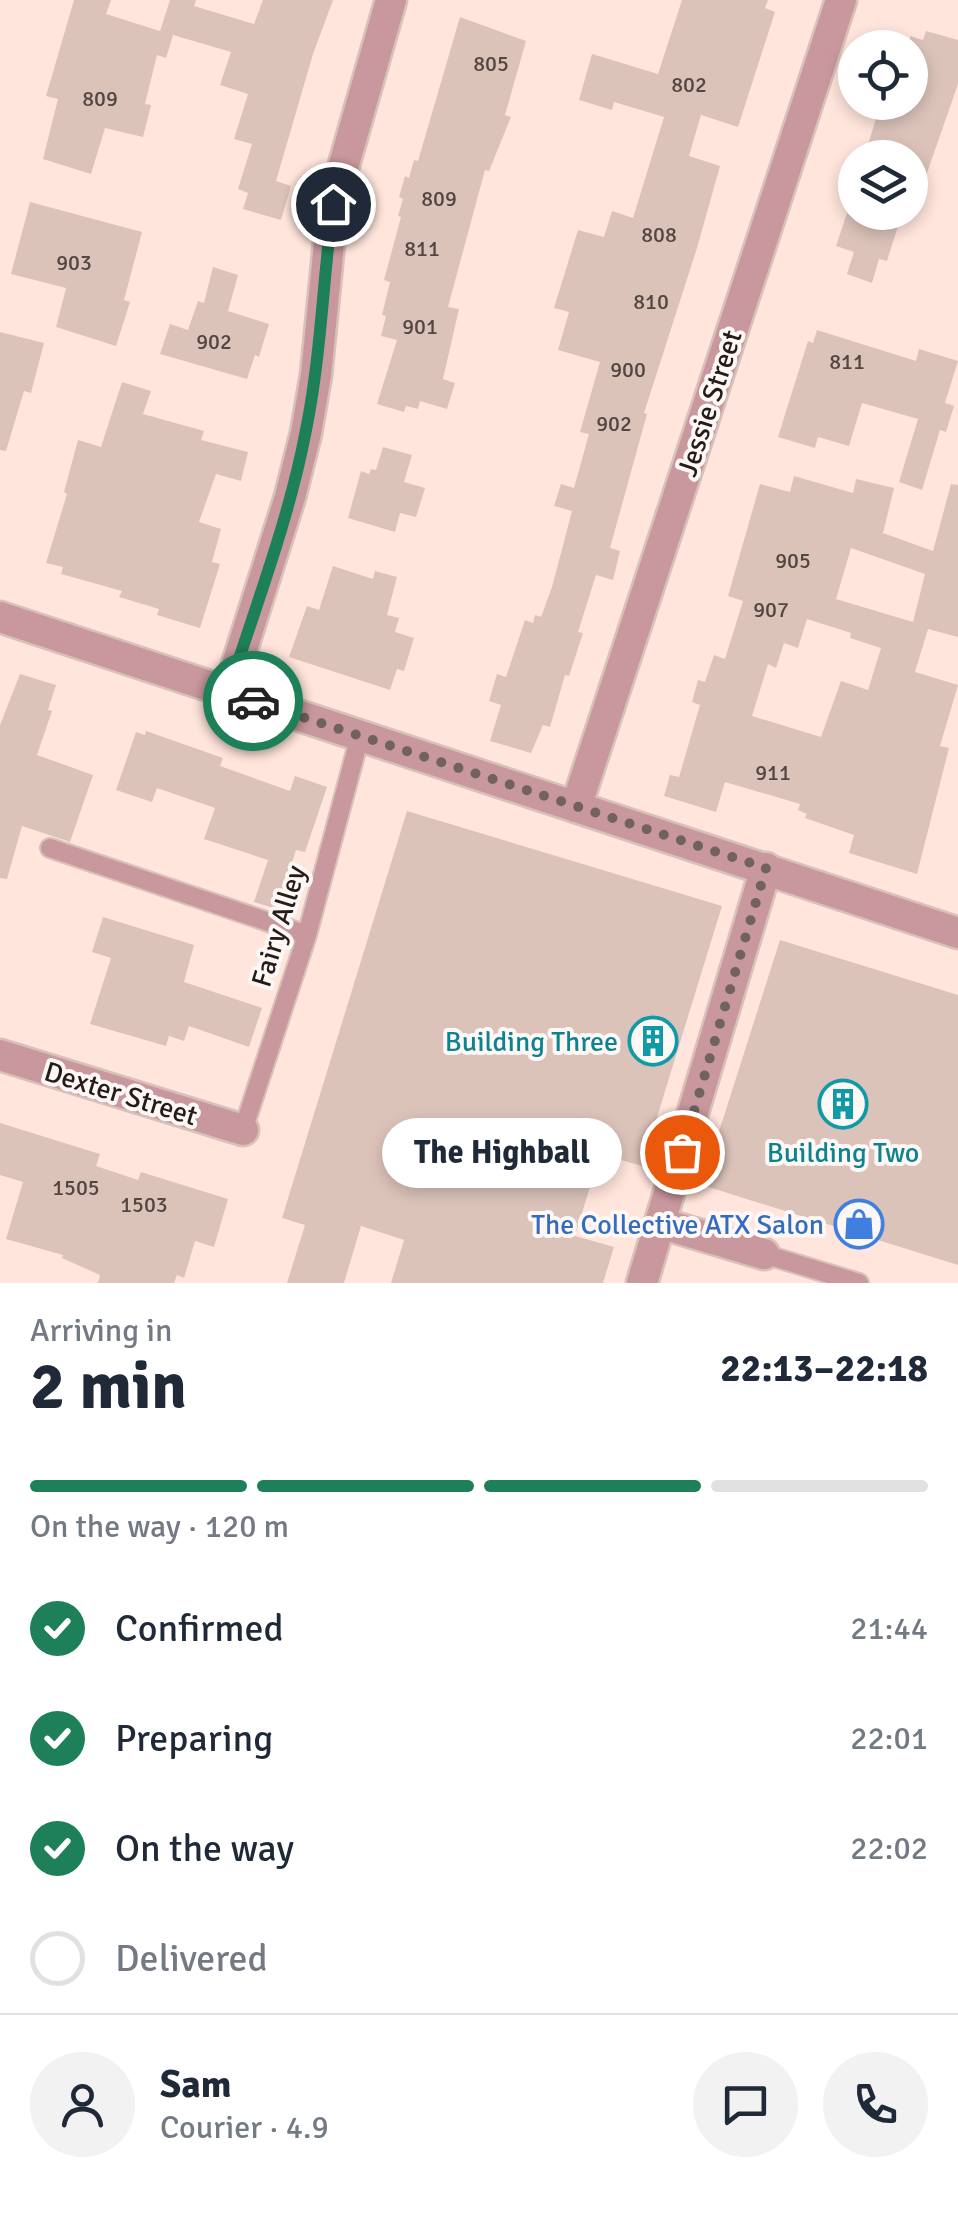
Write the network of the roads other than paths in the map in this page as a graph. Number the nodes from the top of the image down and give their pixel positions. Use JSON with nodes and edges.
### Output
{"nodes":[{"id":1,"x":391,"y":0,"type":"edge"},
{"id":2,"x":841,"y":0,"type":"edge"},
{"id":3,"x":0,"y":617,"type":"edge"},
{"id":4,"x":228,"y":693,"type":"junction"},
{"id":5,"x":360,"y":736,"type":"junction"},
{"id":6,"x":576,"y":807,"type":"junction"},
{"id":7,"x":50,"y":848,"type":"dead end"},
{"id":8,"x":766,"y":868,"type":"junction"},
{"id":9,"x":958,"y":933,"type":"edge"},
{"id":10,"x":307,"y":936,"type":"junction"},
{"id":11,"x":0,"y":1055,"type":"edge"},
{"id":12,"x":242,"y":1130,"type":"joint"},
{"id":13,"x":660,"y":1223,"type":"junction"},
{"id":14,"x":764,"y":1254,"type":"joint"},
{"id":15,"x":642,"y":1283,"type":"edge"},
{"id":16,"x":859,"y":1283,"type":"edge"}],
"edges":[{"from":1,"to":4,"type":"street"},
{"from":2,"to":6,"type":"street","name":"Jessie Street"},
{"from":3,"to":4,"type":"street"},
{"from":4,"to":5,"type":"street"},
{"from":5,"to":6,"type":"street"},
{"from":5,"to":10,"type":"lane","name":"Fairy Alley"},
{"from":6,"to":8,"type":"street"},
{"from":7,"to":10,"type":"lane"},
{"from":8,"to":9,"type":"street"},
{"from":8,"to":13,"type":"street"},
{"from":10,"to":12,"type":"lane","name":"Fairy Alley"},
{"from":11,"to":12,"type":"street","name":"Dexter Street"},
{"from":13,"to":14,"type":"street"},
{"from":13,"to":15,"type":"street"},
{"from":14,"to":16,"type":"lane"}]}
